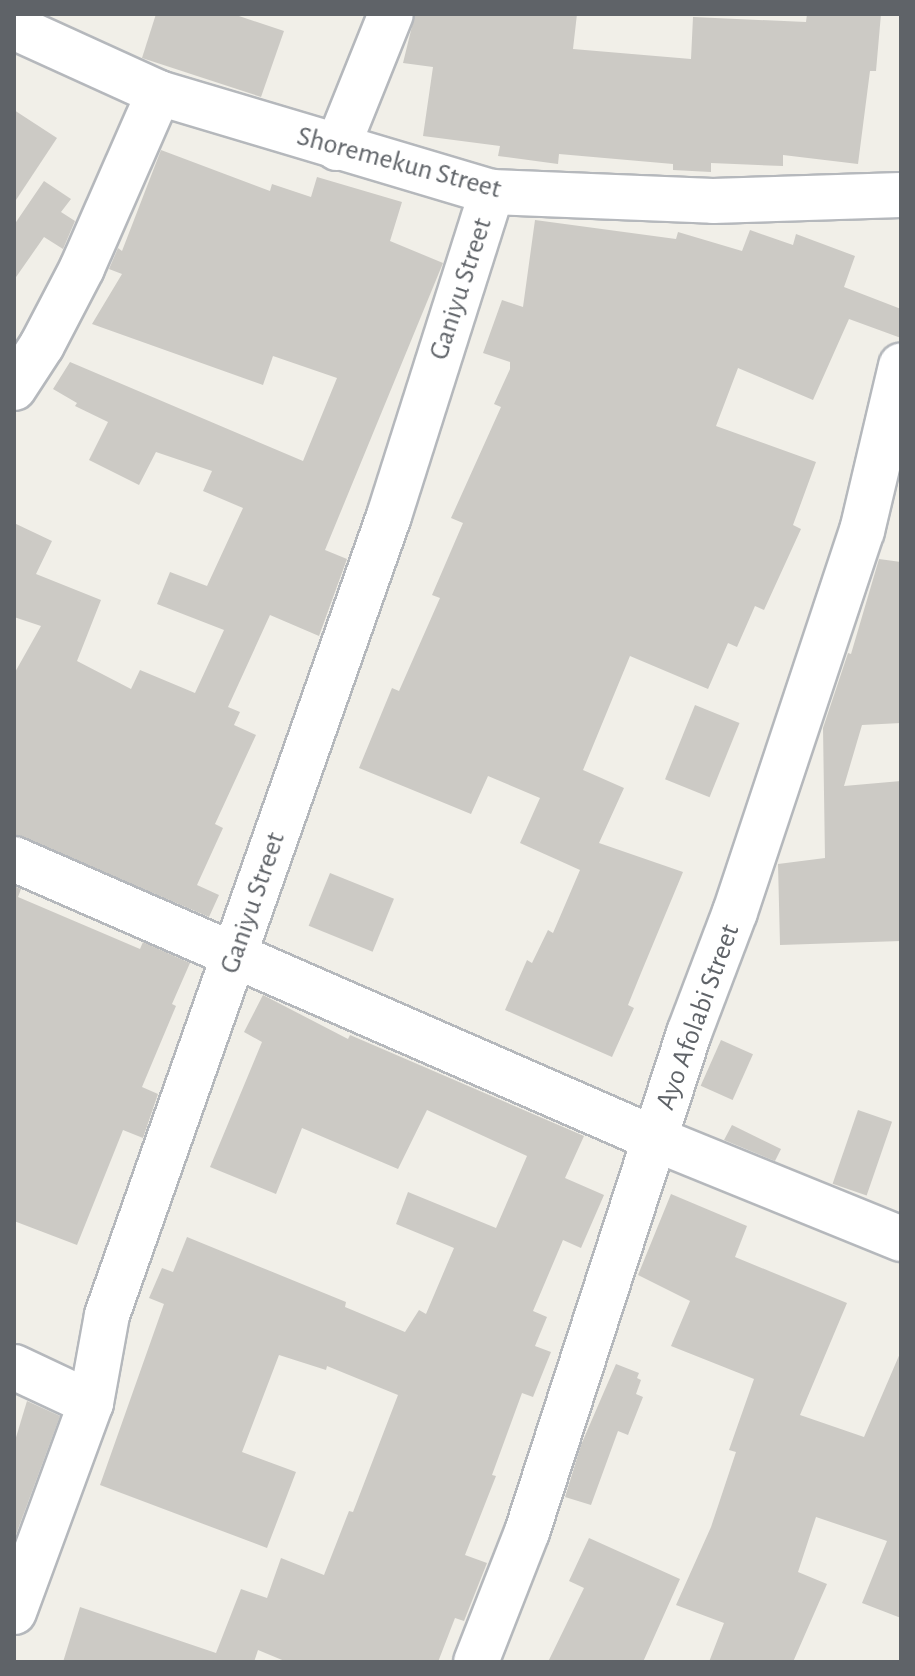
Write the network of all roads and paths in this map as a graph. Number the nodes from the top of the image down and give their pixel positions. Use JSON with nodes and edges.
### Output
{"nodes":[{"id":1,"x":391,"y":14,"type":"edge"},
{"id":2,"x":14,"y":27,"type":"edge"},
{"id":3,"x":159,"y":93,"type":"junction"},
{"id":4,"x":337,"y":148,"type":"junction"},
{"id":5,"x":492,"y":192,"type":"junction"},
{"id":6,"x":901,"y":195,"type":"edge"},
{"id":7,"x":901,"y":366,"type":"edge"},
{"id":8,"x":14,"y":388,"type":"edge"},
{"id":9,"x":14,"y":859,"type":"edge"},
{"id":10,"x":234,"y":955,"type":"junction"},
{"id":11,"x":655,"y":1139,"type":"junction"},
{"id":12,"x":901,"y":1239,"type":"edge"},
{"id":13,"x":14,"y":1367,"type":"edge"},
{"id":14,"x":91,"y":1403,"type":"junction"},
{"id":15,"x":14,"y":1612,"type":"edge"},
{"id":16,"x":476,"y":1662,"type":"edge"}],
"edges":[{"from":1,"to":4,"type":"street"},
{"from":2,"to":3,"type":"street","name":"Shoremekun Street"},
{"from":3,"to":4,"type":"street","name":"Shoremekun Street"},
{"from":3,"to":8,"type":"street"},
{"from":4,"to":5,"type":"street","name":"Shoremekun Street"},
{"from":5,"to":6,"type":"street","name":"Shoremekun Street"},
{"from":5,"to":10,"type":"street","name":"Ganiyu Street"},
{"from":7,"to":11,"type":"street","name":"Ayo Afolabi Street"},
{"from":9,"to":10,"type":"street"},
{"from":10,"to":11,"type":"street"},
{"from":10,"to":14,"type":"street","name":"Ganiyu Street"},
{"from":11,"to":12,"type":"street"},
{"from":11,"to":16,"type":"street","name":"Ayo Afolabi Street"},
{"from":13,"to":14,"type":"street"},
{"from":14,"to":15,"type":"street","name":"Ganiyu Street"}]}
